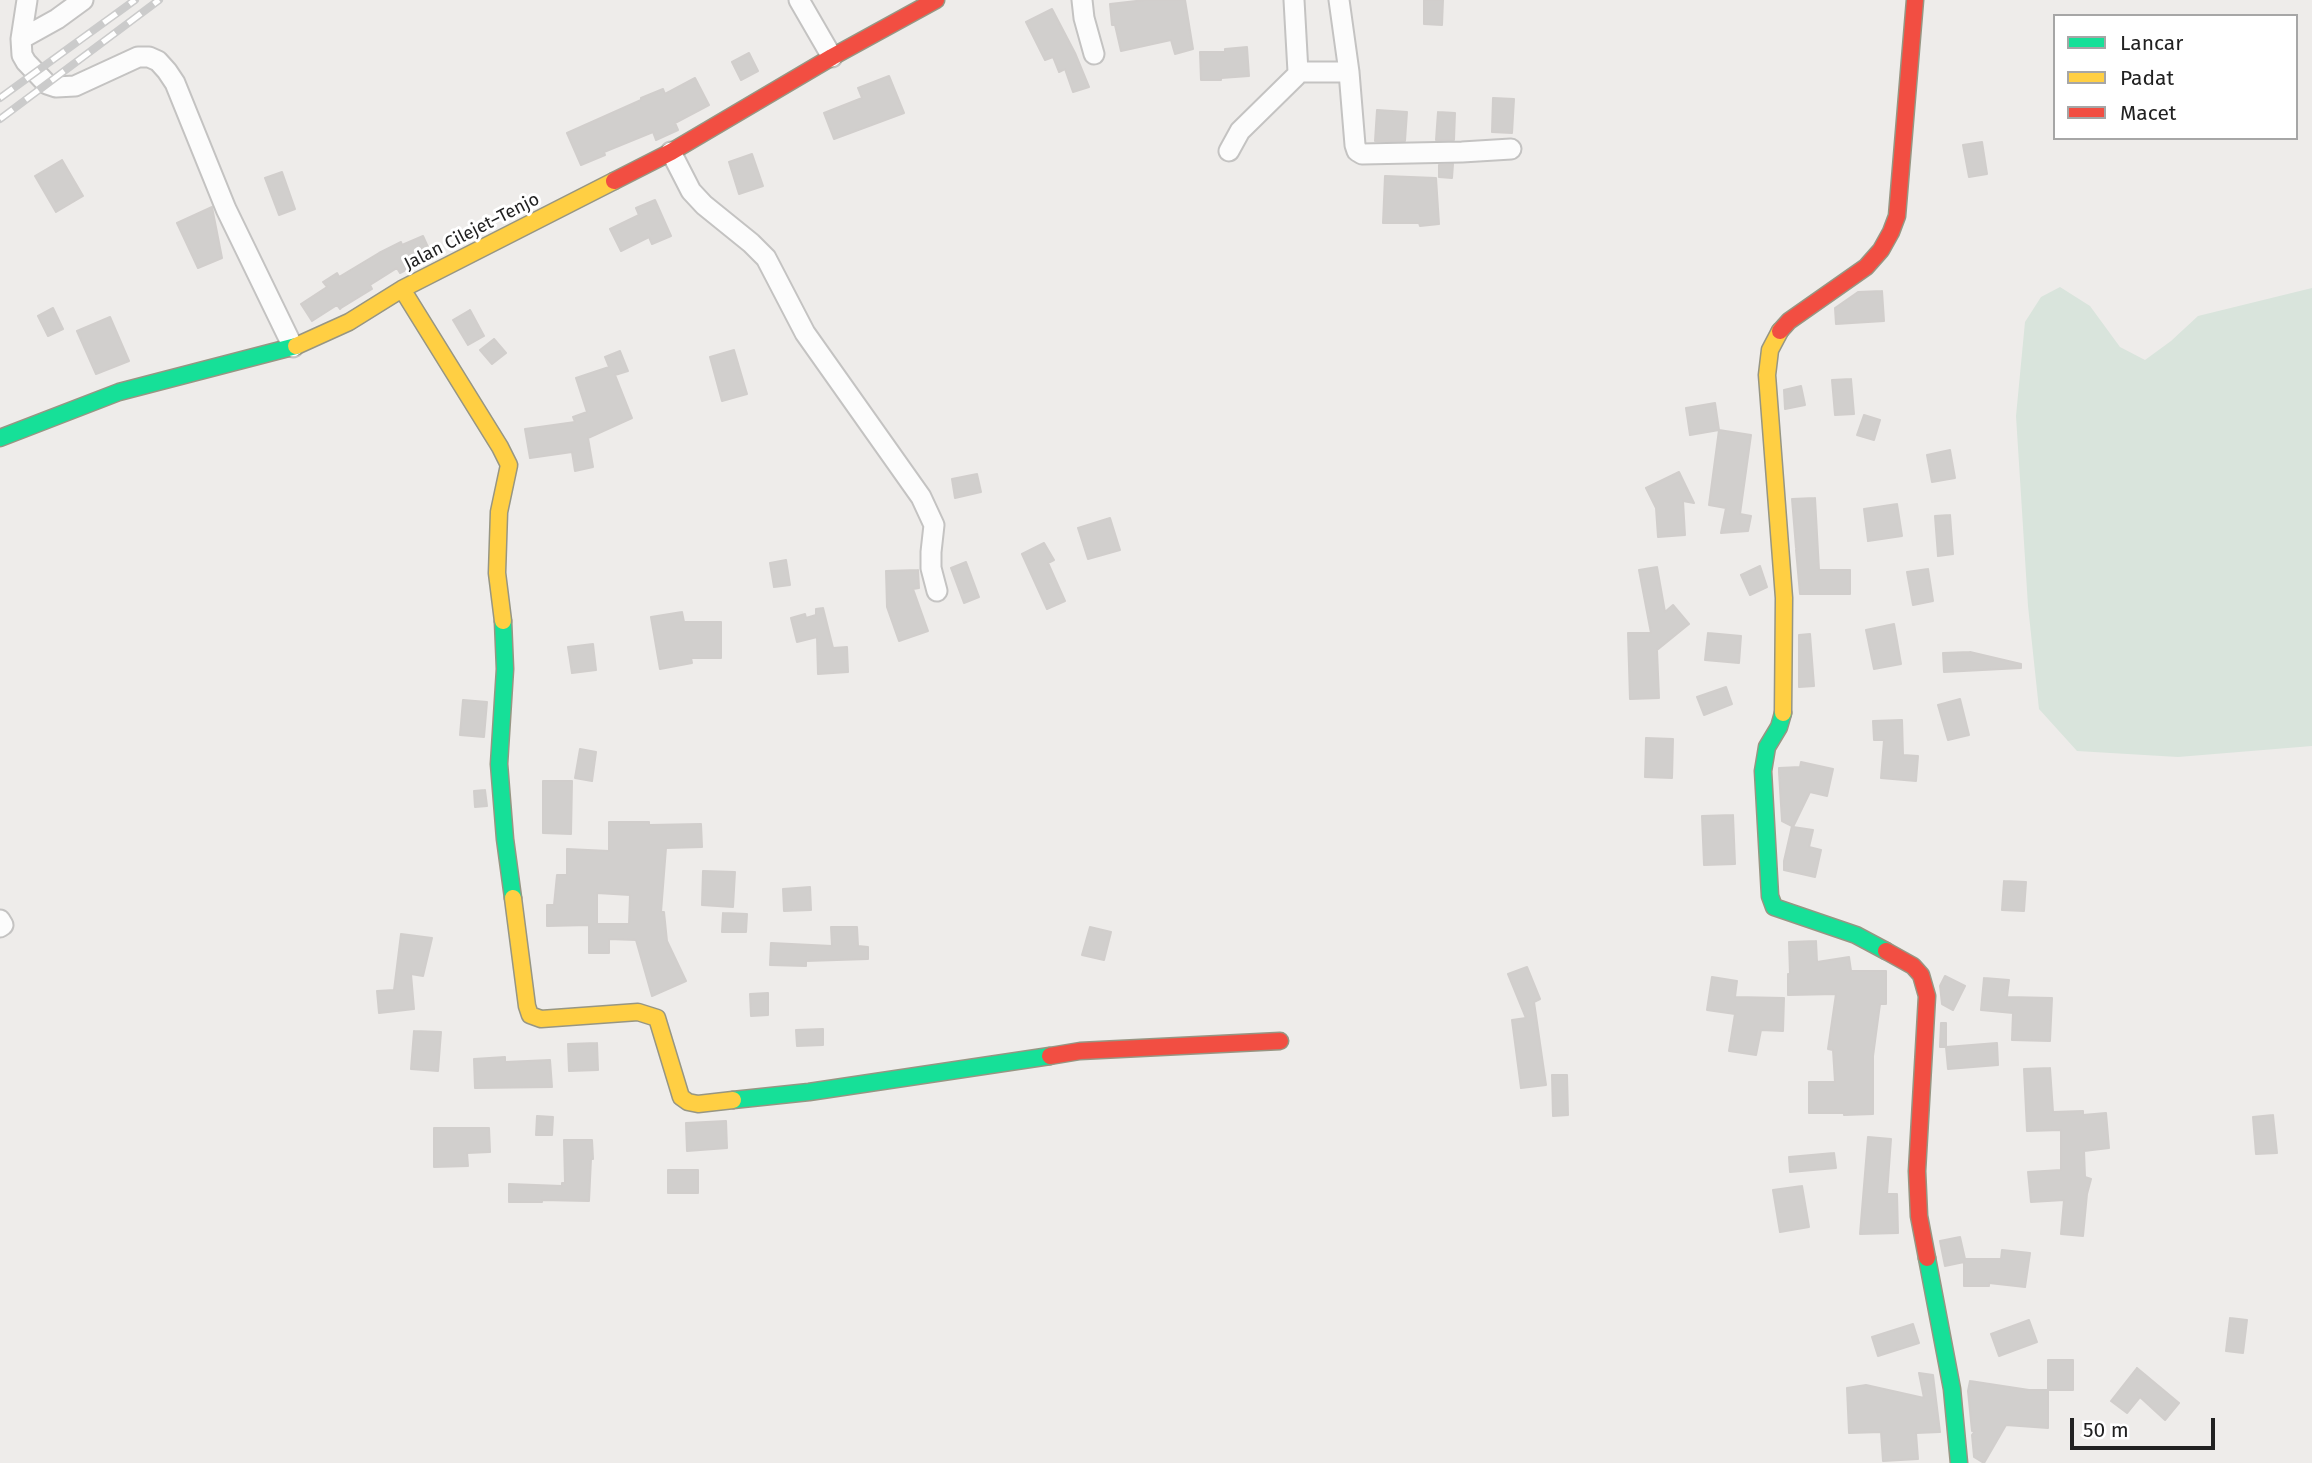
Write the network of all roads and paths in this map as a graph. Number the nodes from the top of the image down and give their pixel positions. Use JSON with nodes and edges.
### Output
{"nodes":[{"id":1,"x":27,"y":0,"type":"edge"},
{"id":2,"x":83,"y":0,"type":"edge"},
{"id":3,"x":799,"y":0,"type":"edge"},
{"id":4,"x":936,"y":0,"type":"edge"},
{"id":5,"x":1082,"y":0,"type":"edge"},
{"id":6,"x":1294,"y":0,"type":"edge"},
{"id":7,"x":1339,"y":0,"type":"edge"},
{"id":8,"x":1914,"y":0,"type":"edge"},
{"id":9,"x":22,"y":39,"type":"junction"},
{"id":10,"x":1094,"y":54,"type":"dead end"},
{"id":11,"x":832,"y":57,"type":"junction"},
{"id":12,"x":1298,"y":72,"type":"junction"},
{"id":13,"x":1349,"y":72,"type":"junction"},
{"id":14,"x":1511,"y":149,"type":"dead end"},
{"id":15,"x":1229,"y":151,"type":"dead end"},
{"id":16,"x":671,"y":152,"type":"junction"},
{"id":17,"x":402,"y":289,"type":"junction"},
{"id":18,"x":293,"y":347,"type":"junction"},
{"id":19,"x":0,"y":438,"type":"edge"},
{"id":20,"x":937,"y":591,"type":"dead end"},
{"id":21,"x":1280,"y":1041,"type":"dead end"},
{"id":22,"x":1959,"y":1463,"type":"edge"}],
"edges":[{"from":1,"to":9,"type":"street"},
{"from":2,"to":9,"type":"street"},
{"from":3,"to":11,"type":"street"},
{"from":4,"to":11,"type":"street","name":"Jalan Cilejet–Tenjo"},
{"from":5,"to":10,"type":"street"},
{"from":6,"to":12,"type":"street"},
{"from":7,"to":13,"type":"street"},
{"from":8,"to":22,"type":"street"},
{"from":9,"to":18,"type":"street"},
{"from":11,"to":16,"type":"street","name":"Jalan Cilejet–Tenjo"},
{"from":12,"to":13,"type":"street"},
{"from":12,"to":15,"type":"street"},
{"from":13,"to":14,"type":"street"},
{"from":16,"to":17,"type":"street","name":"Jalan Cilejet–Tenjo"},
{"from":16,"to":20,"type":"street"},
{"from":17,"to":18,"type":"street","name":"Jalan Cilejet–Tenjo"},
{"from":17,"to":21,"type":"street"},
{"from":18,"to":19,"type":"street","name":"Jalan Cilejet–Tenjo"}]}
